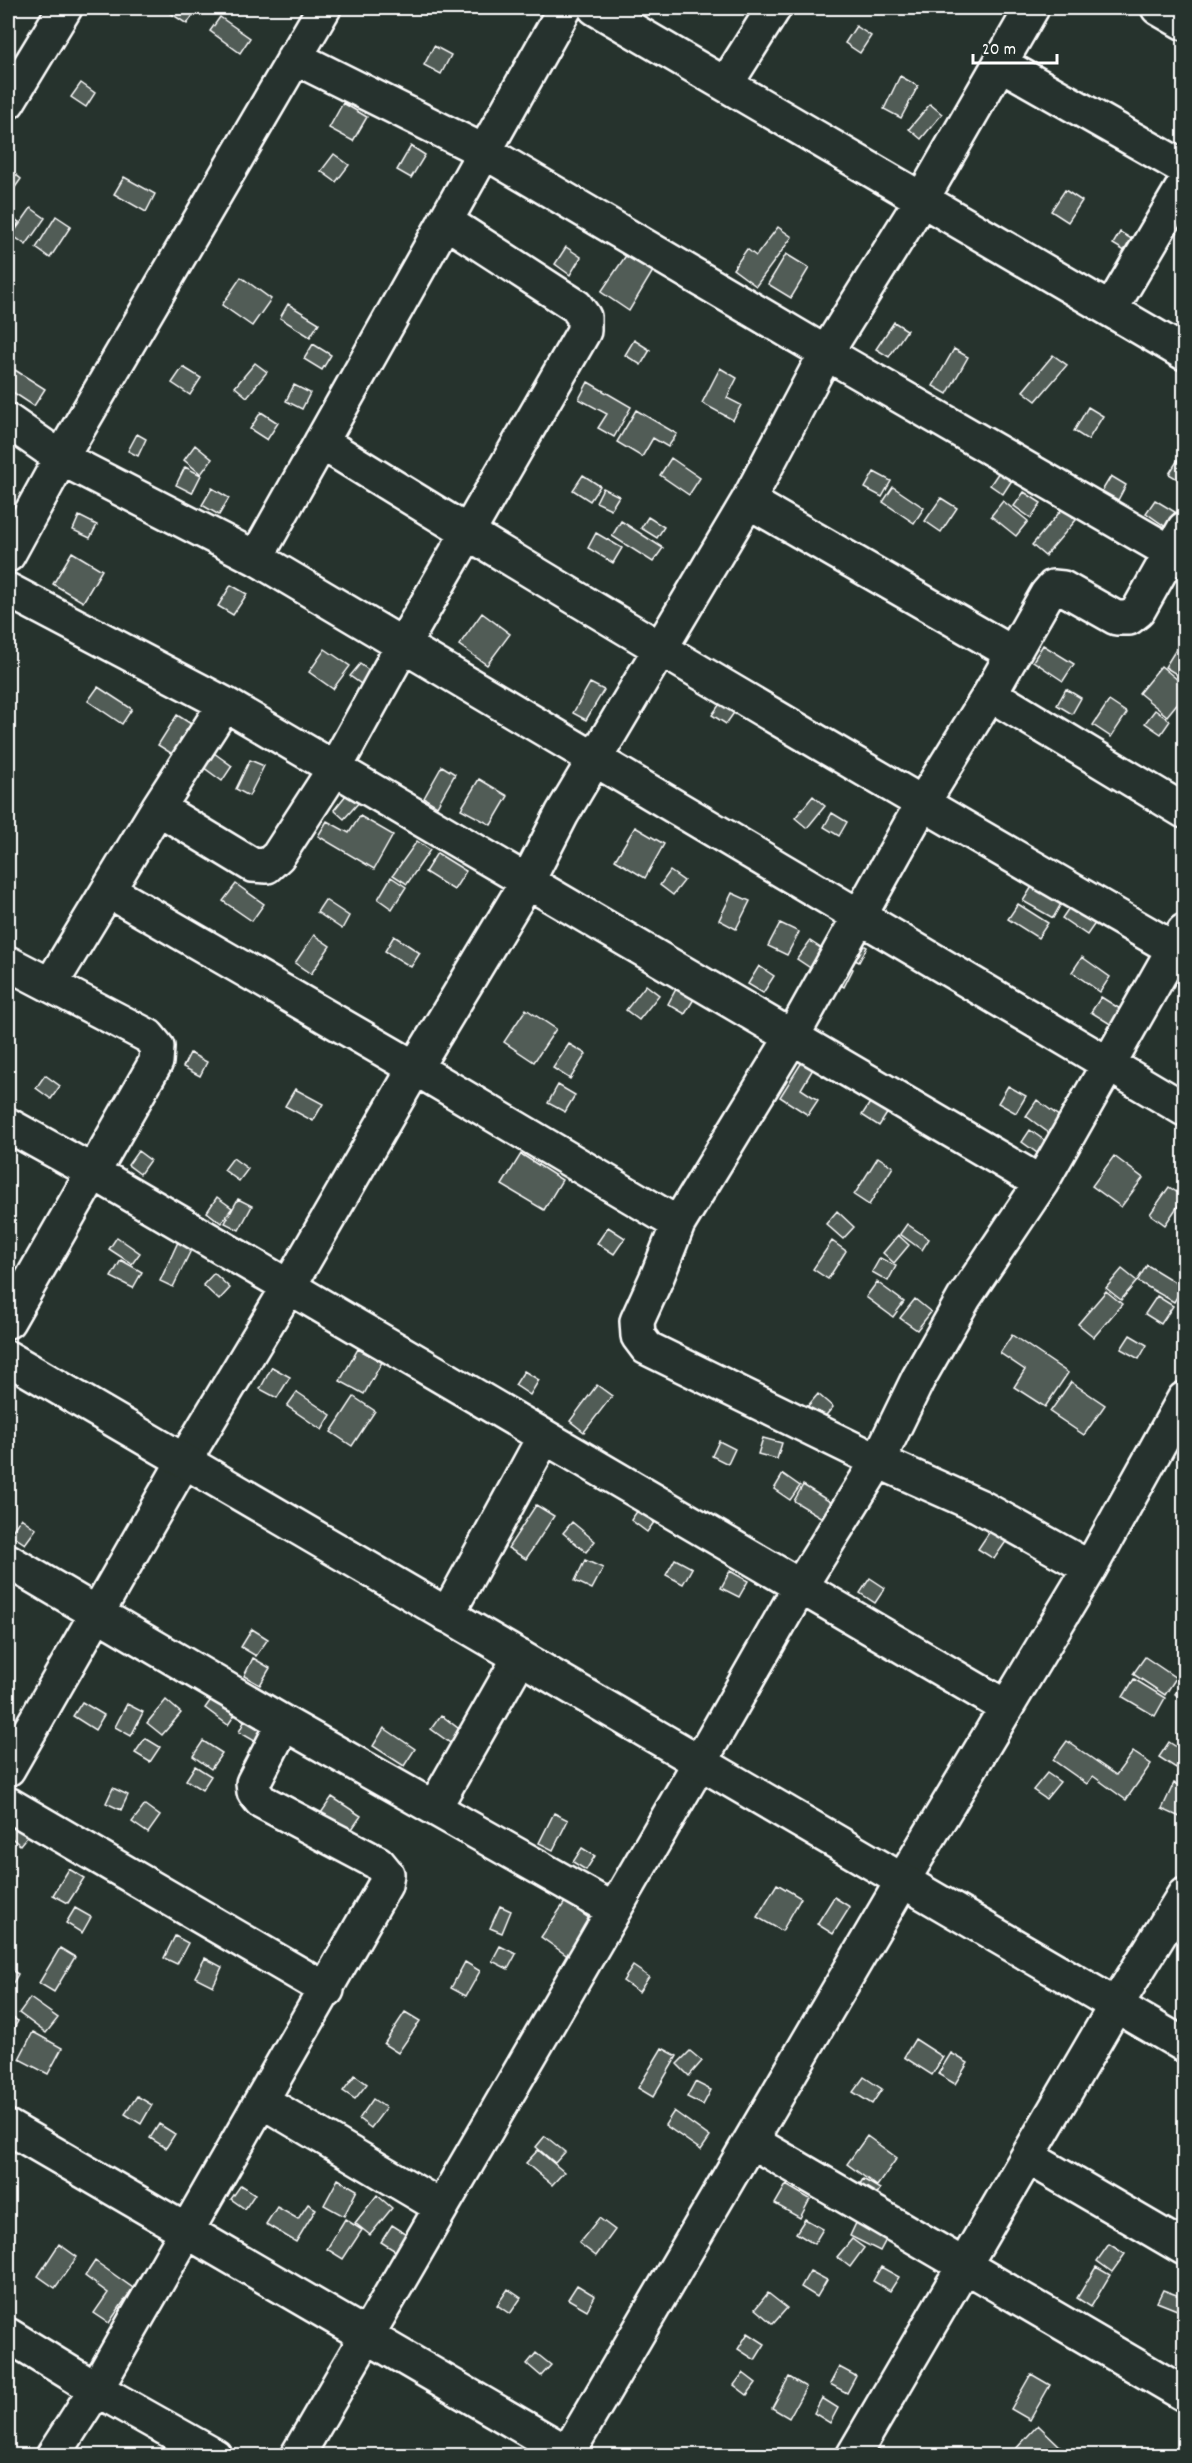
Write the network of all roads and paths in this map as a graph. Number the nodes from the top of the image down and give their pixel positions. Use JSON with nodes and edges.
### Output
{"nodes":[{"id":1,"x":65,"y":8,"type":"edge"},
{"id":2,"x":324,"y":8,"type":"edge"},
{"id":3,"x":565,"y":8,"type":"edge"},
{"id":4,"x":596,"y":8,"type":"edge"},
{"id":5,"x":774,"y":8,"type":"edge"},
{"id":6,"x":1032,"y":8,"type":"edge"},
{"id":7,"x":1158,"y":8,"type":"edge"},
{"id":8,"x":1185,"y":23,"type":"edge"},
{"id":9,"x":294,"y":57,"type":"junction"},
{"id":10,"x":1001,"y":64,"type":"junction"},
{"id":11,"x":726,"y":84,"type":"junction"},
{"id":12,"x":8,"y":102,"type":"edge"},
{"id":13,"x":485,"y":152,"type":"junction"},
{"id":14,"x":1185,"y":168,"type":"edge"},
{"id":15,"x":1185,"y":185,"type":"edge"},
{"id":16,"x":922,"y":199,"type":"junction"},
{"id":17,"x":445,"y":221,"type":"junction"},
{"id":18,"x":1110,"y":309,"type":"junction"},
{"id":19,"x":826,"y":353,"type":"junction"},
{"id":20,"x":1185,"y":353,"type":"edge"},
{"id":21,"x":8,"y":422,"type":"edge"},
{"id":22,"x":321,"y":442,"type":"junction"},
{"id":23,"x":61,"y":458,"type":"junction"},
{"id":24,"x":748,"y":501,"type":"junction"},
{"id":25,"x":467,"y":533,"type":"junction"},
{"id":26,"x":1180,"y":547,"type":"edge"},
{"id":27,"x":8,"y":555,"type":"edge"},
{"id":28,"x":256,"y":558,"type":"junction"},
{"id":29,"x":8,"y":590,"type":"edge"},
{"id":30,"x":403,"y":645,"type":"junction"},
{"id":31,"x":662,"y":649,"type":"junction"},
{"id":32,"x":1012,"y":653,"type":"junction"},
{"id":33,"x":990,"y":694,"type":"junction"},
{"id":34,"x":225,"y":704,"type":"junction"},
{"id":35,"x":595,"y":759,"type":"junction"},
{"id":36,"x":335,"y":768,"type":"junction"},
{"id":37,"x":922,"y":804,"type":"junction"},
{"id":38,"x":158,"y":808,"type":"junction"},
{"id":39,"x":1185,"y":811,"type":"edge"},
{"id":40,"x":527,"y":882,"type":"junction"},
{"id":41,"x":109,"y":891,"type":"junction"},
{"id":42,"x":859,"y":915,"type":"junction"},
{"id":43,"x":1179,"y":940,"type":"edge"},
{"id":44,"x":8,"y":963,"type":"edge"},
{"id":45,"x":51,"y":984,"type":"junction"},
{"id":46,"x":792,"y":1037,"type":"junction"},
{"id":47,"x":1108,"y":1062,"type":"junction"},
{"id":48,"x":414,"y":1068,"type":"junction"},
{"id":49,"x":1185,"y":1109,"type":"edge"},
{"id":50,"x":8,"y":1125,"type":"edge"},
{"id":51,"x":93,"y":1172,"type":"junction"},
{"id":52,"x":1041,"y":1184,"type":"junction"},
{"id":53,"x":678,"y":1224,"type":"junction"},
{"id":54,"x":288,"y":1288,"type":"junction"},
{"id":55,"x":8,"y":1321,"type":"edge"},
{"id":56,"x":8,"y":1358,"type":"edge"},
{"id":57,"x":1185,"y":1399,"type":"edge"},
{"id":58,"x":544,"y":1437,"type":"junction"},
{"id":59,"x":184,"y":1461,"type":"junction"},
{"id":60,"x":878,"y":1461,"type":"junction"},
{"id":61,"x":8,"y":1562,"type":"edge"},
{"id":62,"x":1090,"y":1568,"type":"junction"},
{"id":63,"x":801,"y":1585,"type":"junction"},
{"id":64,"x":97,"y":1615,"type":"junction"},
{"id":65,"x":447,"y":1615,"type":"junction"},
{"id":66,"x":520,"y":1658,"type":"junction"},
{"id":67,"x":1006,"y":1707,"type":"junction"},
{"id":68,"x":284,"y":1723,"type":"junction"},
{"id":69,"x":700,"y":1762,"type":"junction"},
{"id":70,"x":8,"y":1769,"type":"edge"},
{"id":71,"x":8,"y":1804,"type":"edge"},
{"id":72,"x":434,"y":1808,"type":"junction"},
{"id":73,"x":903,"y":1880,"type":"junction"},
{"id":74,"x":1185,"y":1895,"type":"edge"},
{"id":75,"x":614,"y":1910,"type":"junction"},
{"id":76,"x":327,"y":1990,"type":"junction"},
{"id":77,"x":1116,"y":2005,"type":"junction"},
{"id":78,"x":1185,"y":2044,"type":"edge"},
{"id":79,"x":262,"y":2101,"type":"junction"},
{"id":80,"x":8,"y":2127,"type":"edge"},
{"id":81,"x":751,"y":2141,"type":"junction"},
{"id":82,"x":1028,"y":2157,"type":"junction"},
{"id":83,"x":441,"y":2207,"type":"junction"},
{"id":84,"x":187,"y":2231,"type":"junction"},
{"id":85,"x":1185,"y":2248,"type":"edge"},
{"id":86,"x":965,"y":2265,"type":"junction"},
{"id":87,"x":8,"y":2335,"type":"edge"},
{"id":88,"x":366,"y":2335,"type":"junction"},
{"id":89,"x":96,"y":2389,"type":"junction"},
{"id":90,"x":1185,"y":2394,"type":"edge"},
{"id":91,"x":569,"y":2454,"type":"edge"},
{"id":92,"x":53,"y":2456,"type":"edge"},
{"id":93,"x":215,"y":2456,"type":"edge"},
{"id":94,"x":297,"y":2456,"type":"edge"},
{"id":95,"x":853,"y":2456,"type":"edge"}],
"edges":[{"from":1,"to":12,"type":"street"},
{"from":2,"to":9,"type":"street"},
{"from":3,"to":13,"type":"street"},
{"from":4,"to":11,"type":"street"},
{"from":5,"to":11,"type":"street"},
{"from":6,"to":10,"type":"street"},
{"from":7,"to":8,"type":"street"},
{"from":9,"to":13,"type":"street"},
{"from":9,"to":23,"type":"street"},
{"from":10,"to":14,"type":"street"},
{"from":10,"to":16,"type":"street"},
{"from":11,"to":16,"type":"street"},
{"from":13,"to":17,"type":"street"},
{"from":13,"to":19,"type":"street"},
{"from":15,"to":18,"type":"street"},
{"from":16,"to":18,"type":"street"},
{"from":16,"to":19,"type":"street"},
{"from":17,"to":22,"type":"street"},
{"from":17,"to":25,"type":"street"},
{"from":18,"to":20,"type":"street"},
{"from":19,"to":24,"type":"street"},
{"from":19,"to":26,"type":"street"},
{"from":21,"to":23,"type":"street"},
{"from":22,"to":25,"type":"street"},
{"from":22,"to":28,"type":"street"},
{"from":23,"to":27,"type":"street"},
{"from":23,"to":28,"type":"street"},
{"from":24,"to":31,"type":"street"},
{"from":24,"to":32,"type":"street"},
{"from":25,"to":30,"type":"street"},
{"from":25,"to":31,"type":"street"},
{"from":26,"to":32,"type":"street"},
{"from":28,"to":30,"type":"street"},
{"from":29,"to":34,"type":"street"},
{"from":30,"to":35,"type":"street"},
{"from":30,"to":36,"type":"street"},
{"from":31,"to":35,"type":"street"},
{"from":31,"to":37,"type":"street"},
{"from":32,"to":33,"type":"street"},
{"from":33,"to":37,"type":"street"},
{"from":33,"to":39,"type":"street"},
{"from":34,"to":36,"type":"street"},
{"from":34,"to":38,"type":"street"},
{"from":35,"to":40,"type":"street"},
{"from":35,"to":42,"type":"street"},
{"from":36,"to":38,"type":"street"},
{"from":36,"to":40,"type":"street"},
{"from":37,"to":42,"type":"street"},
{"from":37,"to":43,"type":"street"},
{"from":38,"to":41,"type":"street"},
{"from":40,"to":46,"type":"street"},
{"from":40,"to":48,"type":"street"},
{"from":41,"to":45,"type":"street"},
{"from":41,"to":48,"type":"street"},
{"from":42,"to":46,"type":"street"},
{"from":42,"to":47,"type":"street"},
{"from":43,"to":47,"type":"street"},
{"from":44,"to":45,"type":"street"},
{"from":45,"to":51,"type":"street"},
{"from":46,"to":52,"type":"street"},
{"from":46,"to":53,"type":"street"},
{"from":47,"to":49,"type":"street"},
{"from":47,"to":52,"type":"street"},
{"from":48,"to":53,"type":"street"},
{"from":48,"to":54,"type":"street"},
{"from":50,"to":51,"type":"street"},
{"from":51,"to":54,"type":"street"},
{"from":51,"to":55,"type":"street"},
{"from":52,"to":60,"type":"street"},
{"from":53,"to":60,"type":"street"},
{"from":54,"to":58,"type":"street"},
{"from":54,"to":59,"type":"street"},
{"from":56,"to":59,"type":"street"},
{"from":57,"to":62,"type":"street"},
{"from":58,"to":63,"type":"street"},
{"from":58,"to":65,"type":"street"},
{"from":59,"to":64,"type":"street"},
{"from":59,"to":65,"type":"street"},
{"from":60,"to":62,"type":"street"},
{"from":60,"to":63,"type":"street"},
{"from":61,"to":64,"type":"street"},
{"from":62,"to":67,"type":"street"},
{"from":63,"to":67,"type":"street"},
{"from":63,"to":69,"type":"street"},
{"from":64,"to":68,"type":"street"},
{"from":64,"to":70,"type":"street"},
{"from":65,"to":66,"type":"street"},
{"from":66,"to":69,"type":"street"},
{"from":66,"to":72,"type":"street"},
{"from":67,"to":73,"type":"street"},
{"from":68,"to":72,"type":"street"},
{"from":68,"to":76,"type":"street"},
{"from":69,"to":73,"type":"street"},
{"from":69,"to":75,"type":"street"},
{"from":71,"to":76,"type":"street"},
{"from":72,"to":75,"type":"street"},
{"from":73,"to":77,"type":"street"},
{"from":73,"to":81,"type":"street"},
{"from":74,"to":77,"type":"street"},
{"from":75,"to":83,"type":"street"},
{"from":76,"to":79,"type":"street"},
{"from":77,"to":78,"type":"street"},
{"from":77,"to":82,"type":"street"},
{"from":79,"to":83,"type":"street"},
{"from":79,"to":84,"type":"street"},
{"from":80,"to":84,"type":"street"},
{"from":81,"to":86,"type":"street"},
{"from":81,"to":91,"type":"street"},
{"from":82,"to":85,"type":"street"},
{"from":82,"to":86,"type":"street"},
{"from":83,"to":88,"type":"street"},
{"from":84,"to":88,"type":"street"},
{"from":84,"to":89,"type":"street"},
{"from":86,"to":90,"type":"street"},
{"from":86,"to":95,"type":"street"},
{"from":87,"to":89,"type":"street"},
{"from":88,"to":91,"type":"street"},
{"from":88,"to":94,"type":"street"},
{"from":89,"to":92,"type":"street"},
{"from":89,"to":93,"type":"street"}]}
